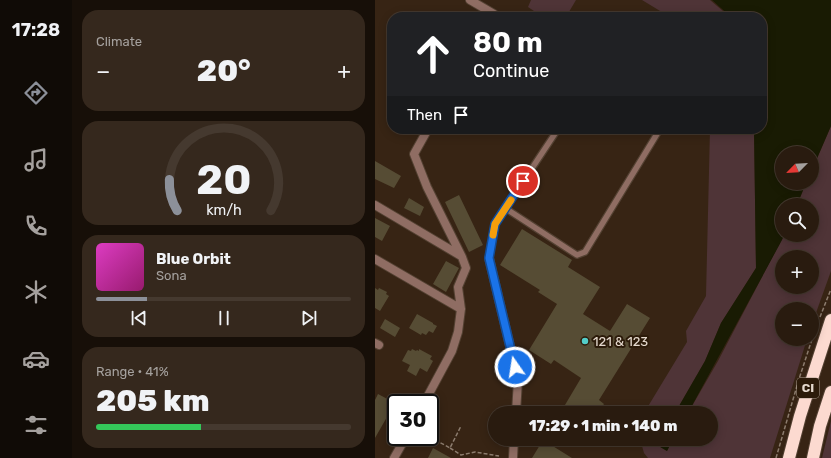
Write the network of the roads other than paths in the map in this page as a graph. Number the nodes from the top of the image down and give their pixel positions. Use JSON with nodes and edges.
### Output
{"nodes":[{"id":1,"x":471,"y":0,"type":"edge"},
{"id":2,"x":492,"y":12,"type":"edge"},
{"id":3,"x":425,"y":134,"type":"edge"},
{"id":4,"x":555,"y":134,"type":"edge"},
{"id":5,"x":657,"y":134,"type":"edge"},
{"id":6,"x":375,"y":205,"type":"edge"},
{"id":7,"x":505,"y":208,"type":"junction"},
{"id":8,"x":462,"y":257,"type":"junction"},
{"id":9,"x":489,"y":258,"type":"joint"},
{"id":10,"x":375,"y":259,"type":"edge"},
{"id":11,"x":461,"y":309,"type":"junction"},
{"id":12,"x":831,"y":320,"type":"edge"},
{"id":13,"x":831,"y":392,"type":"edge"},
{"id":14,"x":429,"y":394,"type":"edge"},
{"id":15,"x":516,"y":406,"type":"edge"},
{"id":16,"x":401,"y":446,"type":"edge"},
{"id":17,"x":514,"y":446,"type":"edge"},
{"id":18,"x":394,"y":458,"type":"edge"},
{"id":19,"x":513,"y":458,"type":"edge"},
{"id":20,"x":789,"y":458,"type":"edge"},
{"id":21,"x":813,"y":458,"type":"edge"}],
"edges":[{"from":1,"to":2,"type":"street"},
{"from":3,"to":8,"type":"street"},
{"from":4,"to":7,"type":"lane"},
{"from":5,"to":7,"type":"lane"},
{"from":6,"to":8,"type":"street"},
{"from":7,"to":9,"type":"lane"},
{"from":8,"to":11,"type":"street"},
{"from":9,"to":15,"type":"street"},
{"from":10,"to":11,"type":"street"},
{"from":11,"to":14,"type":"street"},
{"from":12,"to":20,"type":"highway","number":"CI"},
{"from":13,"to":21,"type":"highway","number":"CI"},
{"from":16,"to":18,"type":"street"},
{"from":17,"to":19,"type":"street"}]}
